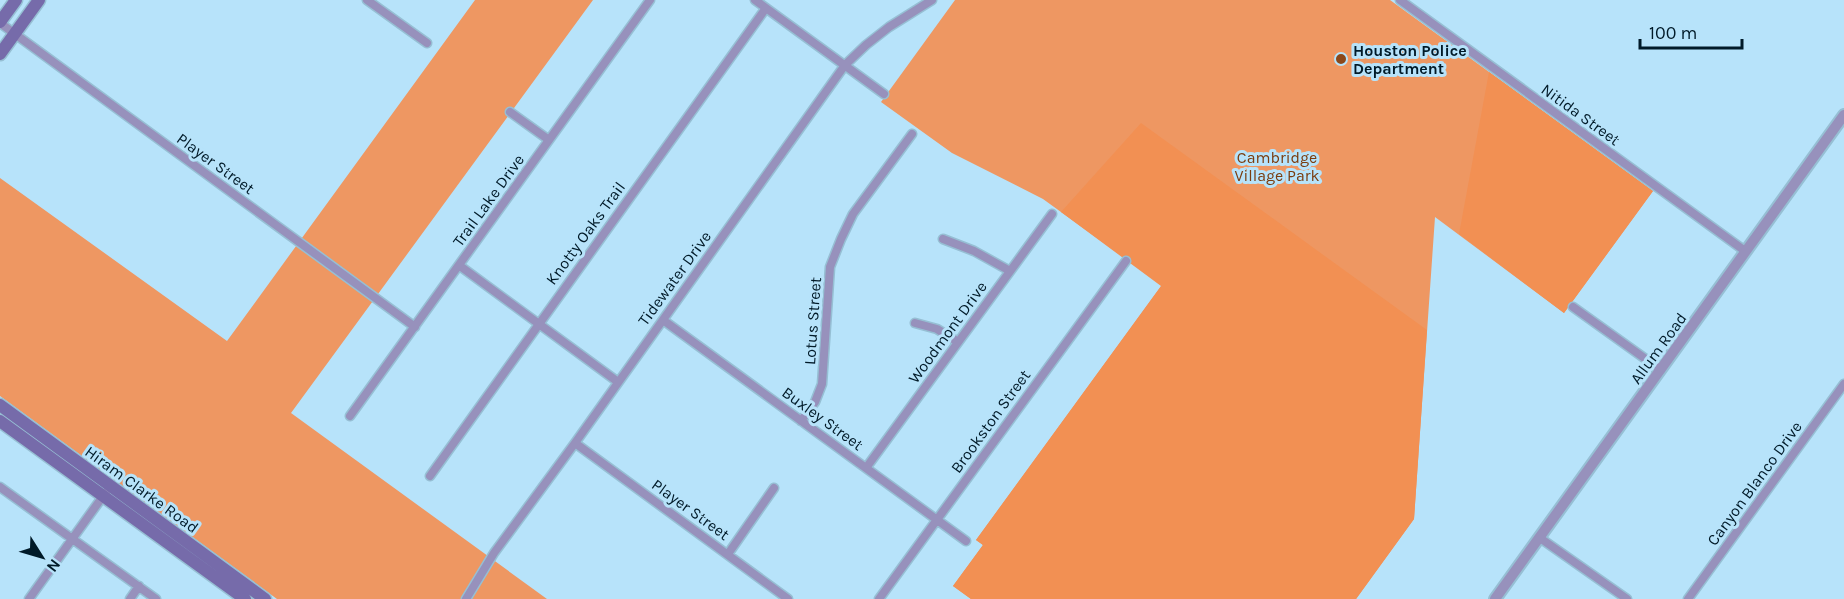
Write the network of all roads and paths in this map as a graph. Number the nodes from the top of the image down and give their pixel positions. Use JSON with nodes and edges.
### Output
{"nodes":[{"id":1,"x":16,"y":0,"type":"edge"},
{"id":2,"x":39,"y":0,"type":"edge"},
{"id":3,"x":367,"y":0,"type":"edge"},
{"id":4,"x":650,"y":0,"type":"edge"},
{"id":5,"x":755,"y":0,"type":"edge"},
{"id":6,"x":1400,"y":0,"type":"edge"},
{"id":7,"x":928,"y":1,"type":"edge"},
{"id":8,"x":766,"y":8,"type":"junction"},
{"id":9,"x":0,"y":23,"type":"edge"},
{"id":10,"x":14,"y":34,"type":"junction"},
{"id":11,"x":427,"y":43,"type":"dead end"},
{"id":12,"x":0,"y":54,"type":"edge"},
{"id":13,"x":845,"y":65,"type":"junction"},
{"id":14,"x":884,"y":94,"type":"dead end"},
{"id":15,"x":510,"y":112,"type":"dead end"},
{"id":16,"x":1844,"y":115,"type":"edge"},
{"id":17,"x":912,"y":134,"type":"dead end"},
{"id":18,"x":549,"y":140,"type":"junction"},
{"id":19,"x":1052,"y":214,"type":"dead end"},
{"id":20,"x":943,"y":239,"type":"dead end"},
{"id":21,"x":1745,"y":251,"type":"junction"},
{"id":22,"x":1126,"y":261,"type":"dead end"},
{"id":23,"x":460,"y":266,"type":"junction"},
{"id":24,"x":1010,"y":271,"type":"junction"},
{"id":25,"x":1573,"y":307,"type":"dead end"},
{"id":26,"x":663,"y":320,"type":"junction"},
{"id":27,"x":538,"y":323,"type":"junction"},
{"id":28,"x":915,"y":323,"type":"dead end"},
{"id":29,"x":415,"y":327,"type":"junction"},
{"id":30,"x":958,"y":342,"type":"junction"},
{"id":31,"x":1661,"y":370,"type":"junction"},
{"id":32,"x":618,"y":381,"type":"junction"},
{"id":33,"x":1844,"y":384,"type":"edge"},
{"id":34,"x":0,"y":405,"type":"edge"},
{"id":35,"x":350,"y":416,"type":"dead end"},
{"id":36,"x":0,"y":421,"type":"edge"},
{"id":37,"x":801,"y":421,"type":"junction"},
{"id":38,"x":26,"y":432,"type":"junction"},
{"id":39,"x":575,"y":443,"type":"junction"},
{"id":40,"x":866,"y":468,"type":"junction"},
{"id":41,"x":430,"y":476,"type":"dead end"},
{"id":42,"x":774,"y":488,"type":"dead end"},
{"id":43,"x":3,"y":489,"type":"edge"},
{"id":44,"x":107,"y":491,"type":"junction"},
{"id":45,"x":0,"y":499,"type":"edge"},
{"id":46,"x":937,"y":520,"type":"junction"},
{"id":47,"x":1540,"y":538,"type":"junction"},
{"id":48,"x":72,"y":540,"type":"junction"},
{"id":49,"x":966,"y":541,"type":"dead end"},
{"id":50,"x":728,"y":554,"type":"junction"},
{"id":51,"x":205,"y":562,"type":"junction"},
{"id":52,"x":139,"y":586,"type":"junction"},
{"id":53,"x":29,"y":599,"type":"edge"},
{"id":54,"x":130,"y":599,"type":"edge"},
{"id":55,"x":156,"y":599,"type":"edge"},
{"id":56,"x":245,"y":599,"type":"edge"},
{"id":57,"x":265,"y":599,"type":"edge"},
{"id":58,"x":466,"y":599,"type":"edge"},
{"id":59,"x":788,"y":599,"type":"edge"},
{"id":60,"x":879,"y":599,"type":"edge"},
{"id":61,"x":1496,"y":599,"type":"edge"},
{"id":62,"x":1627,"y":599,"type":"edge"},
{"id":63,"x":1688,"y":599,"type":"edge"}],
"edges":[{"from":1,"to":9,"type":"main road"},
{"from":2,"to":10,"type":"main road"},
{"from":3,"to":11,"type":"street"},
{"from":4,"to":18,"type":"street","name":"Trail Lake Drive"},
{"from":5,"to":8,"type":"street"},
{"from":6,"to":21,"type":"street","name":"Nitida Street"},
{"from":7,"to":13,"type":"street","name":"Tidewater Drive"},
{"from":8,"to":13,"type":"street"},
{"from":8,"to":27,"type":"street","name":"Knotty Oaks Trail"},
{"from":9,"to":10,"type":"street","name":"Player Street"},
{"from":10,"to":12,"type":"main road"},
{"from":10,"to":29,"type":"street","name":"Player Street"},
{"from":13,"to":14,"type":"street"},
{"from":13,"to":26,"type":"street","name":"Tidewater Drive"},
{"from":15,"to":18,"type":"street"},
{"from":16,"to":21,"type":"street","name":"Allum Road"},
{"from":17,"to":37,"type":"street","name":"Lotus Street"},
{"from":18,"to":23,"type":"street","name":"Trail Lake Drive"},
{"from":19,"to":24,"type":"street","name":"Woodmont Drive"},
{"from":20,"to":24,"type":"street"},
{"from":21,"to":31,"type":"street","name":"Allum Road"},
{"from":22,"to":46,"type":"street","name":"Brookston Street"},
{"from":23,"to":27,"type":"street"},
{"from":23,"to":29,"type":"street","name":"Trail Lake Drive"},
{"from":24,"to":30,"type":"street","name":"Woodmont Drive"},
{"from":25,"to":31,"type":"street"},
{"from":26,"to":32,"type":"street","name":"Tidewater Drive"},
{"from":26,"to":37,"type":"street","name":"Buxley Street"},
{"from":27,"to":32,"type":"street"},
{"from":27,"to":41,"type":"street","name":"Knotty Oaks Trail"},
{"from":28,"to":30,"type":"street"},
{"from":29,"to":35,"type":"street","name":"Trail Lake Drive"},
{"from":30,"to":40,"type":"street","name":"Woodmont Drive"},
{"from":31,"to":47,"type":"street","name":"Allum Road"},
{"from":32,"to":39,"type":"street","name":"Tidewater Drive"},
{"from":33,"to":63,"type":"street","name":"Canyon Blanco Drive"},
{"from":34,"to":38,"type":"main road","name":"Hiram Clarke Road"},
{"from":36,"to":38,"type":"main road","name":"Hiram Clarke Road"},
{"from":37,"to":40,"type":"street","name":"Buxley Street"},
{"from":38,"to":44,"type":"main road","name":"Hiram Clarke Road"},
{"from":39,"to":50,"type":"street","name":"Player Street"},
{"from":39,"to":58,"type":"street","name":"Tidewater Drive"},
{"from":40,"to":46,"type":"street","name":"Buxley Street"},
{"from":42,"to":50,"type":"street"},
{"from":43,"to":45,"type":"street"},
{"from":43,"to":48,"type":"street"},
{"from":44,"to":48,"type":"street"},
{"from":44,"to":51,"type":"main road","name":"Hiram Clarke Road"},
{"from":46,"to":49,"type":"street","name":"Buxley Street"},
{"from":46,"to":60,"type":"street","name":"Brookston Street"},
{"from":47,"to":61,"type":"street","name":"Allum Road"},
{"from":47,"to":62,"type":"street"},
{"from":48,"to":52,"type":"street"},
{"from":48,"to":53,"type":"street"},
{"from":50,"to":59,"type":"street","name":"Player Street"},
{"from":51,"to":56,"type":"main road","name":"Hiram Clarke Road"},
{"from":51,"to":57,"type":"main road","name":"Hiram Clarke Road"},
{"from":52,"to":54,"type":"street"},
{"from":52,"to":55,"type":"street"}]}
